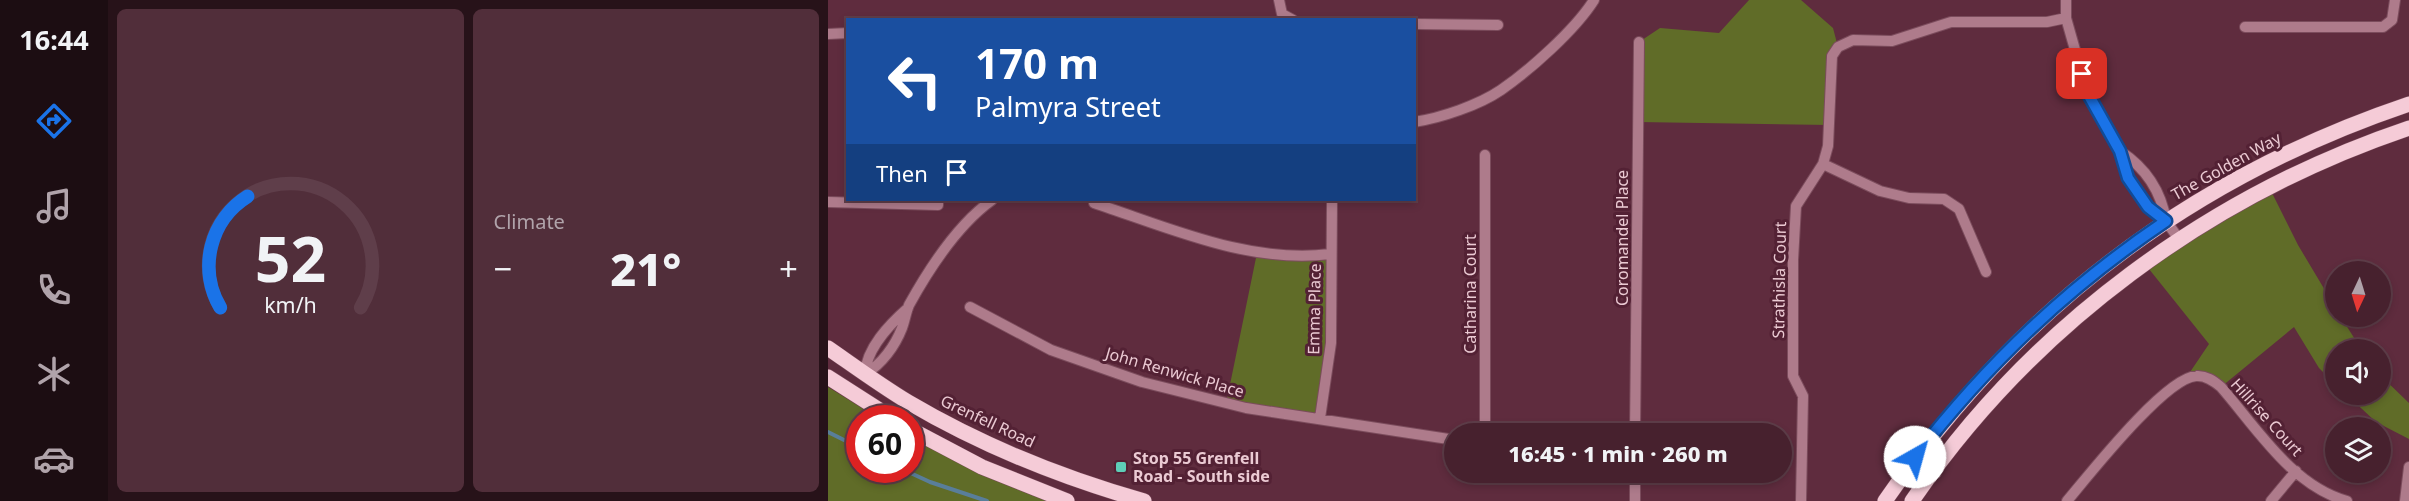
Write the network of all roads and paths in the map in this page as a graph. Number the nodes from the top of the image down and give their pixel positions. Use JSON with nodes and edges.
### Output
{"nodes":[{"id":1,"x":1279,"y":0,"type":"edge"},
{"id":2,"x":1593,"y":0,"type":"edge"},
{"id":3,"x":2066,"y":0,"type":"edge"},
{"id":4,"x":2395,"y":0,"type":"edge"},
{"id":5,"x":1289,"y":18,"type":"edge"},
{"id":6,"x":2066,"y":18,"type":"junction"},
{"id":7,"x":1416,"y":24,"type":"edge"},
{"id":8,"x":1498,"y":25,"type":"dead end"},
{"id":9,"x":2245,"y":27,"type":"dead end"},
{"id":10,"x":846,"y":33,"type":"edge"},
{"id":11,"x":828,"y":34,"type":"edge"},
{"id":12,"x":1639,"y":42,"type":"dead end"},
{"id":13,"x":2409,"y":104,"type":"edge"},
{"id":14,"x":1416,"y":122,"type":"edge"},
{"id":15,"x":2409,"y":128,"type":"edge"},
{"id":16,"x":2120,"y":151,"type":"junction"},
{"id":17,"x":1485,"y":155,"type":"dead end"},
{"id":18,"x":1823,"y":164,"type":"junction"},
{"id":19,"x":938,"y":201,"type":"edge"},
{"id":20,"x":990,"y":201,"type":"edge"},
{"id":21,"x":1332,"y":201,"type":"edge"},
{"id":22,"x":828,"y":202,"type":"edge"},
{"id":23,"x":1094,"y":203,"type":"dead end"},
{"id":24,"x":2166,"y":221,"type":"junction"},
{"id":25,"x":2179,"y":240,"type":"junction"},
{"id":26,"x":1330,"y":254,"type":"junction"},
{"id":27,"x":1986,"y":272,"type":"dead end"},
{"id":28,"x":970,"y":307,"type":"dead end"},
{"id":29,"x":828,"y":348,"type":"edge"},
{"id":30,"x":865,"y":374,"type":"junction"},
{"id":31,"x":828,"y":377,"type":"edge"},
{"id":32,"x":852,"y":393,"type":"junction"},
{"id":33,"x":871,"y":405,"type":"edge"},
{"id":34,"x":1320,"y":418,"type":"junction"},
{"id":35,"x":1485,"y":423,"type":"edge"},
{"id":36,"x":1635,"y":423,"type":"edge"},
{"id":37,"x":924,"y":436,"type":"edge"},
{"id":38,"x":1444,"y":438,"type":"edge"},
{"id":39,"x":2409,"y":467,"type":"edge"},
{"id":40,"x":2296,"y":471,"type":"junction"},
{"id":41,"x":1635,"y":483,"type":"edge"},
{"id":42,"x":1067,"y":501,"type":"edge"},
{"id":43,"x":1144,"y":501,"type":"edge"},
{"id":44,"x":1635,"y":501,"type":"edge"},
{"id":45,"x":1801,"y":501,"type":"edge"},
{"id":46,"x":1884,"y":501,"type":"edge"},
{"id":47,"x":1912,"y":501,"type":"edge"},
{"id":48,"x":2067,"y":501,"type":"edge"},
{"id":49,"x":2271,"y":501,"type":"edge"},
{"id":50,"x":2347,"y":501,"type":"edge"},
{"id":51,"x":2405,"y":501,"type":"edge"}],
"edges":[{"from":1,"to":5,"type":"street"},
{"from":2,"to":14,"type":"street"},
{"from":3,"to":6,"type":"street"},
{"from":4,"to":9,"type":"street"},
{"from":6,"to":16,"type":"street"},
{"from":6,"to":18,"type":"street","name":"Strathisla Court"},
{"from":7,"to":8,"type":"street"},
{"from":10,"to":11,"type":"street"},
{"from":12,"to":36,"type":"street","name":"Coromandel Place"},
{"from":13,"to":24,"type":"main road","name":"The Golden Way"},
{"from":15,"to":25,"type":"main road"},
{"from":16,"to":24,"type":"street"},
{"from":16,"to":24,"type":"street"},
{"from":17,"to":35,"type":"street","name":"Catharina Court"},
{"from":18,"to":27,"type":"street"},
{"from":18,"to":45,"type":"street","name":"Strathisla Court"},
{"from":19,"to":22,"type":"street"},
{"from":20,"to":30,"type":"street"},
{"from":21,"to":26,"type":"street","name":"Emma Place"},
{"from":23,"to":26,"type":"street"},
{"from":24,"to":25,"type":"street"},
{"from":24,"to":46,"type":"main road","name":"The Golden Way"},
{"from":25,"to":47,"type":"main road"},
{"from":26,"to":34,"type":"street","name":"Emma Place"},
{"from":28,"to":34,"type":"street","name":"John Renwick Place"},
{"from":29,"to":30,"type":"main road","name":"Grenfell Road"},
{"from":30,"to":32,"type":"main road"},
{"from":30,"to":43,"type":"main road","name":"Grenfell Road"},
{"from":31,"to":32,"type":"main road"},
{"from":32,"to":33,"type":"main road"},
{"from":34,"to":38,"type":"street","name":"John Renwick Place"},
{"from":37,"to":42,"type":"main road"},
{"from":39,"to":51,"type":"street"},
{"from":40,"to":48,"type":"street","name":"Hillrise Court"},
{"from":40,"to":49,"type":"street"},
{"from":40,"to":50,"type":"street","name":"Hillrise Court"},
{"from":41,"to":44,"type":"street"}]}
